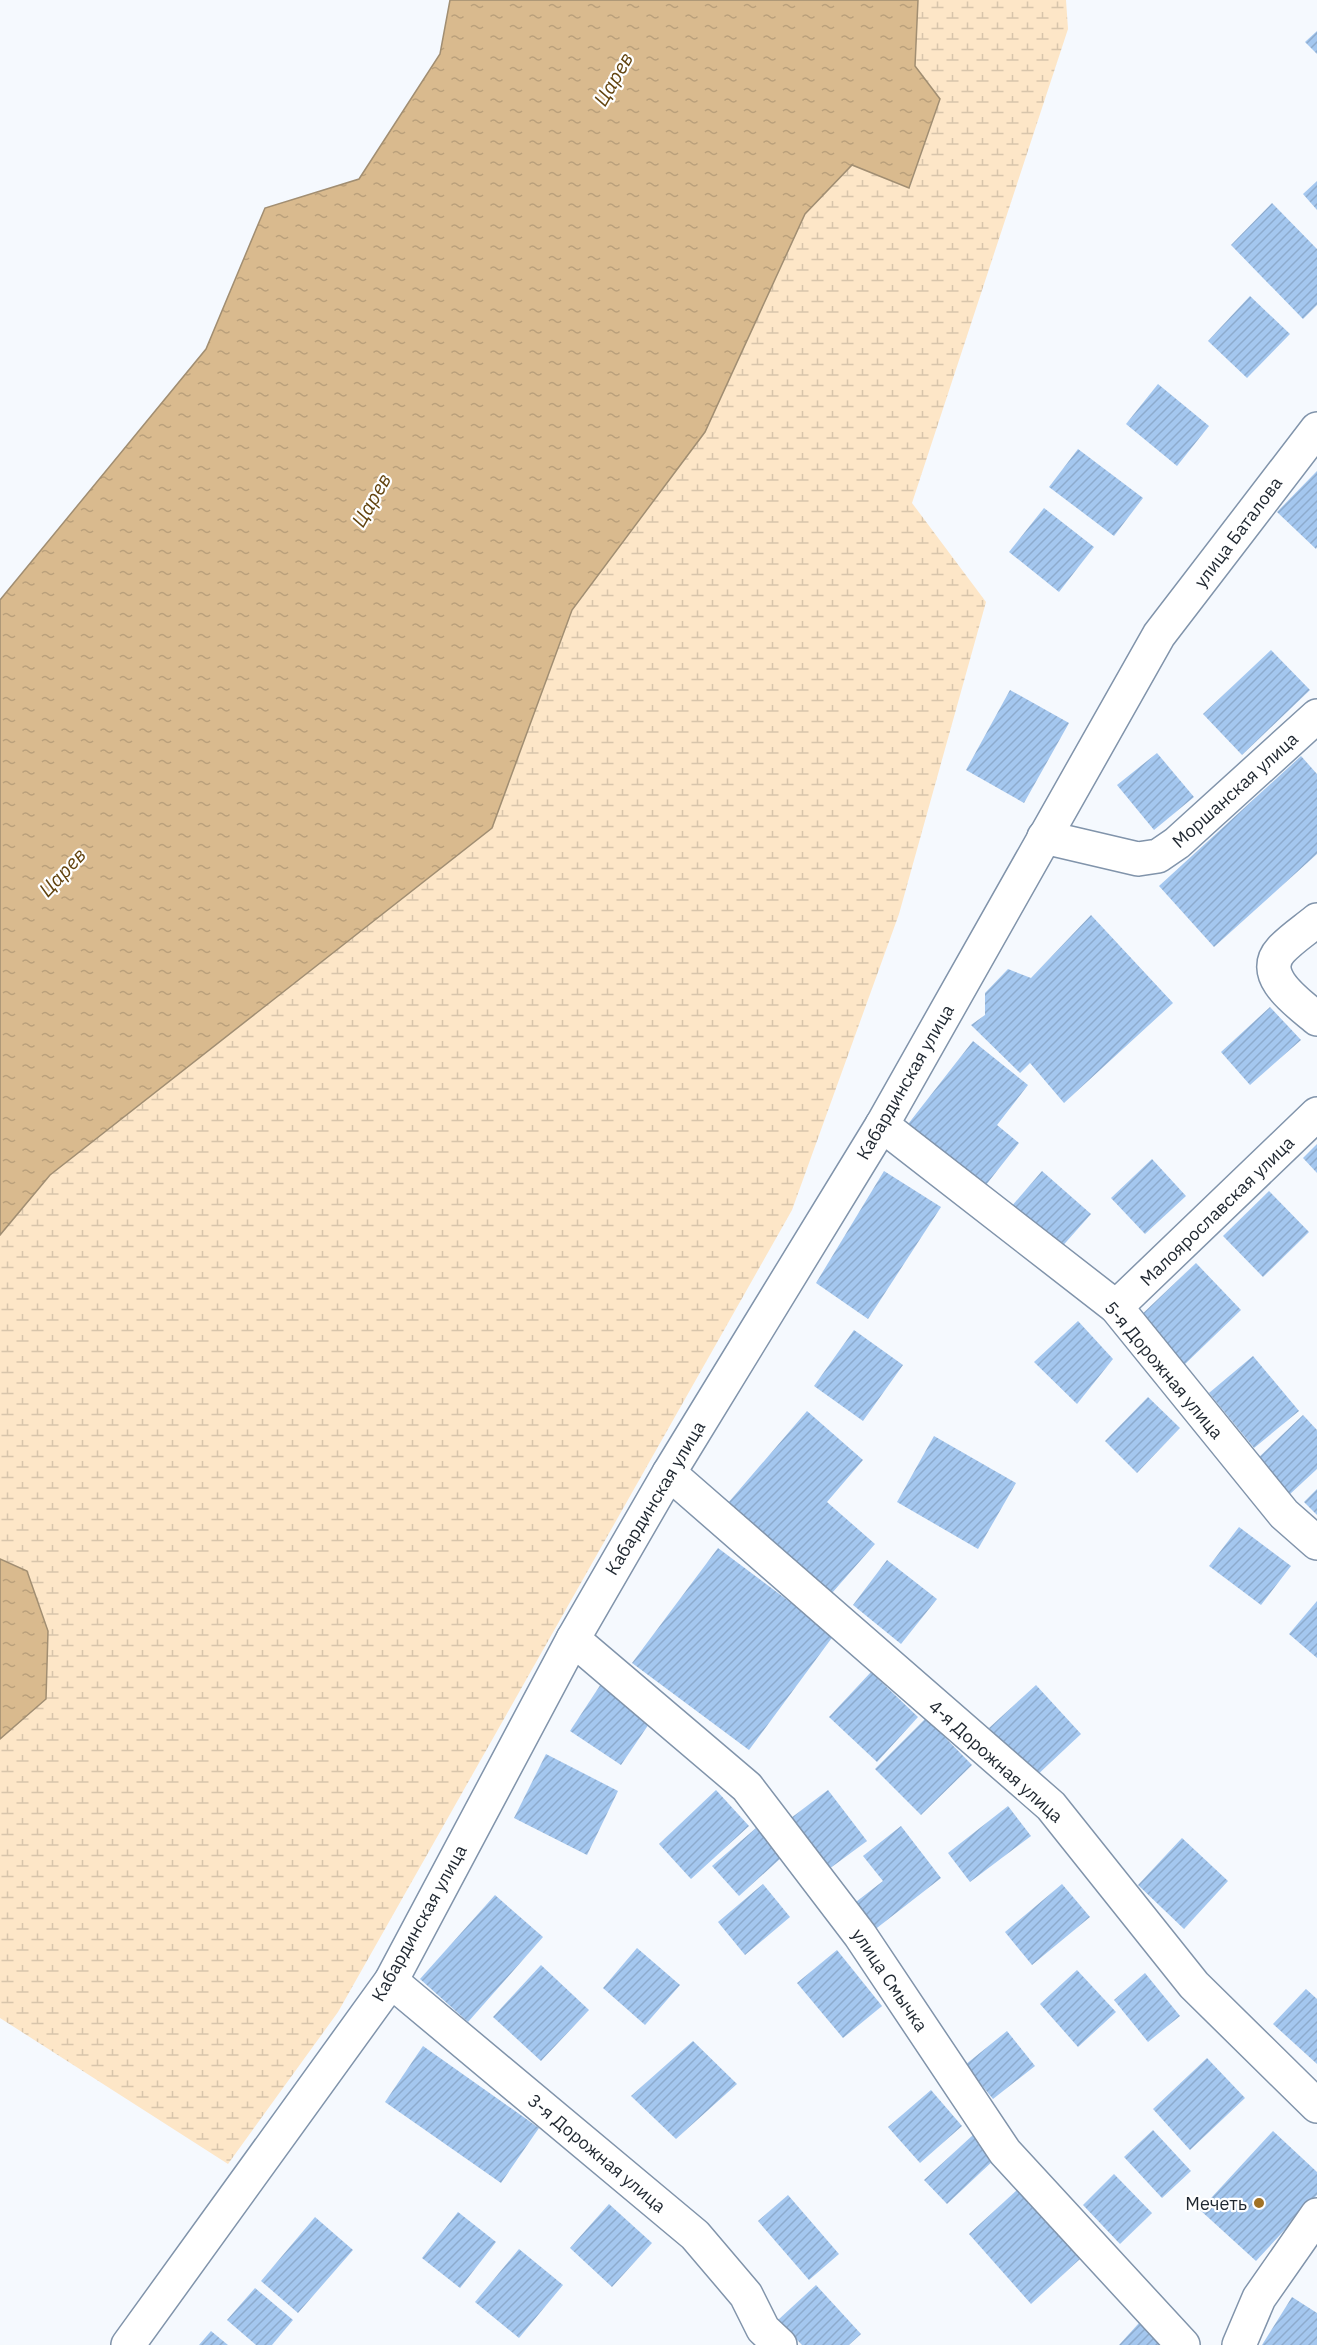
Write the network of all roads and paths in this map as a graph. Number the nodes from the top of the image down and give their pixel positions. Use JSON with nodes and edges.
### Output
{"nodes":[{"id":1,"x":1317,"y":429,"type":"edge"},
{"id":2,"x":1159,"y":635,"type":"joint"},
{"id":3,"x":1317,"y":716,"type":"edge"},
{"id":4,"x":1044,"y":837,"type":"junction"},
{"id":5,"x":1317,"y":921,"type":"edge"},
{"id":6,"x":1317,"y":1019,"type":"edge"},
{"id":7,"x":1317,"y":1114,"type":"edge"},
{"id":8,"x":882,"y":1125,"type":"junction"},
{"id":9,"x":1116,"y":1307,"type":"junction"},
{"id":10,"x":669,"y":1473,"type":"junction"},
{"id":11,"x":1317,"y":1543,"type":"edge"},
{"id":12,"x":573,"y":1639,"type":"junction"},
{"id":13,"x":391,"y":1981,"type":"junction"},
{"id":14,"x":1317,"y":2106,"type":"edge"},
{"id":15,"x":1317,"y":2215,"type":"edge"},
{"id":16,"x":129,"y":2345,"type":"edge"},
{"id":17,"x":780,"y":2345,"type":"edge"},
{"id":18,"x":1183,"y":2345,"type":"edge"},
{"id":19,"x":1239,"y":2345,"type":"edge"}],
"edges":[{"from":1,"to":2,"type":"street","name":"улица Баталова"},
{"from":2,"to":4,"type":"street","name":"Кабардинская улица"},
{"from":3,"to":4,"type":"street","name":"Моршанская улица"},
{"from":4,"to":8,"type":"street","name":"Кабардинская улица"},
{"from":5,"to":6,"type":"street"},
{"from":7,"to":9,"type":"street","name":"Малоярославская улица"},
{"from":8,"to":9,"type":"street","name":"5-я Дорожная улица"},
{"from":8,"to":10,"type":"street","name":"Кабардинская улица"},
{"from":9,"to":11,"type":"street","name":"5-я Дорожная улица"},
{"from":10,"to":12,"type":"street","name":"Кабардинская улица"},
{"from":10,"to":14,"type":"street","name":"4-я Дорожная улица"},
{"from":12,"to":13,"type":"street","name":"Кабардинская улица"},
{"from":12,"to":18,"type":"street","name":"улица Смычка"},
{"from":13,"to":16,"type":"street","name":"Кабардинская улица"},
{"from":13,"to":17,"type":"street","name":"3-я Дорожная улица"},
{"from":15,"to":19,"type":"street"}]}
